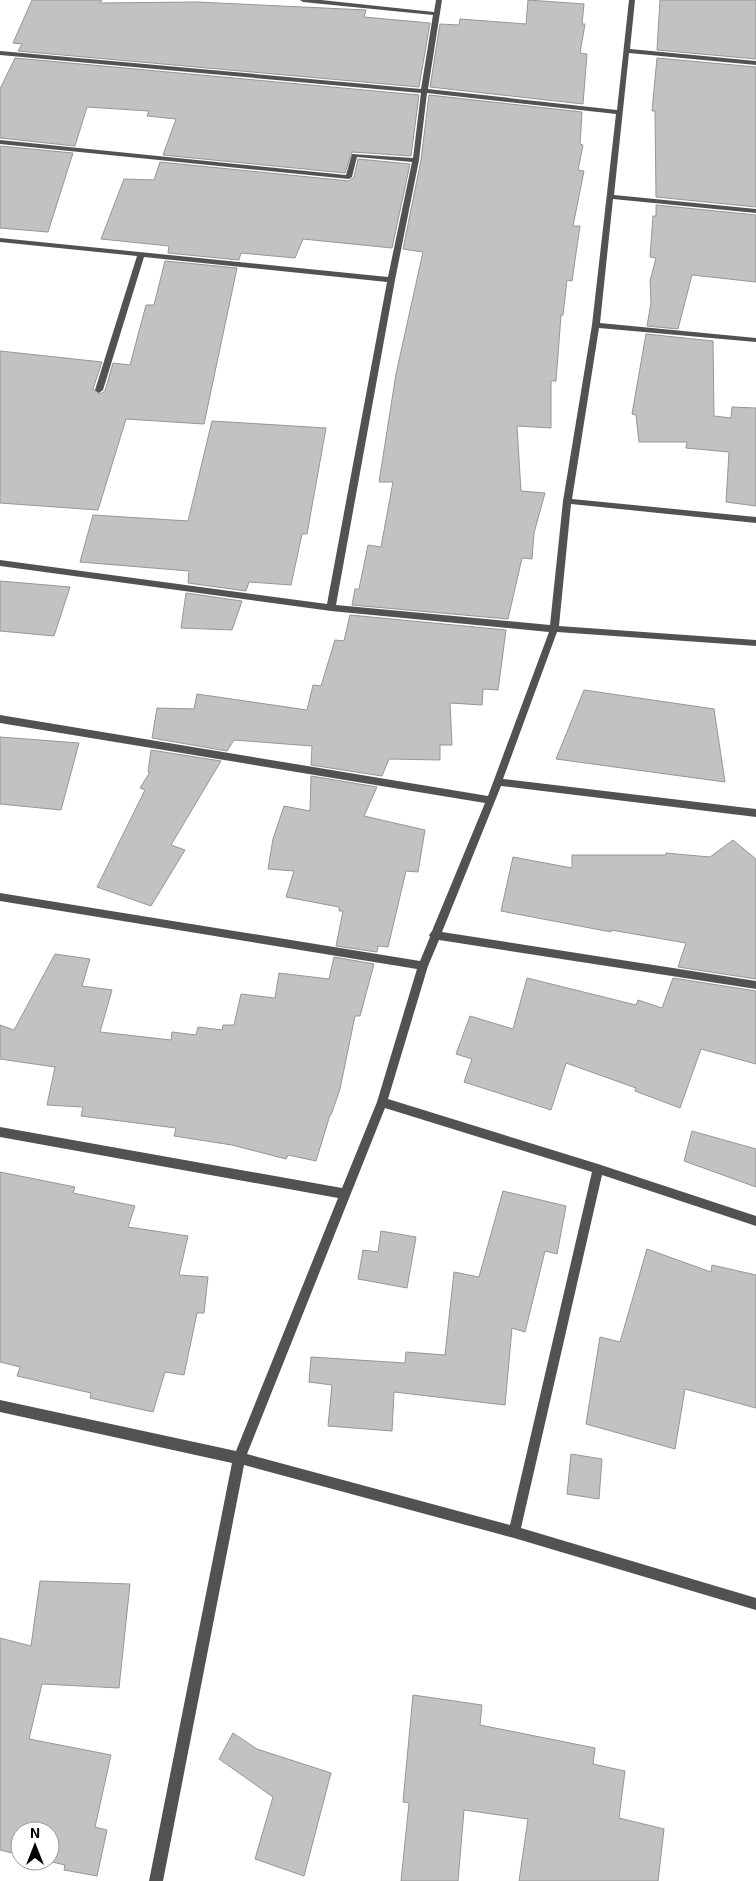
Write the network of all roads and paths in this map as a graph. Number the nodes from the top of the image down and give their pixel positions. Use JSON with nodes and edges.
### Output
{"nodes":[{"id":1,"x":303,"y":0,"type":"edge"},
{"id":2,"x":439,"y":0,"type":"edge"},
{"id":3,"x":632,"y":0,"type":"edge"},
{"id":4,"x":437,"y":14,"type":"junction"},
{"id":5,"x":627,"y":51,"type":"junction"},
{"id":6,"x":0,"y":53,"type":"edge"},
{"id":7,"x":756,"y":63,"type":"edge"},
{"id":8,"x":424,"y":91,"type":"junction"},
{"id":9,"x":620,"y":112,"type":"junction"},
{"id":10,"x":0,"y":142,"type":"edge"},
{"id":11,"x":416,"y":160,"type":"junction"},
{"id":12,"x":611,"y":198,"type":"junction"},
{"id":13,"x":756,"y":211,"type":"edge"},
{"id":14,"x":0,"y":240,"type":"edge"},
{"id":15,"x":141,"y":254,"type":"junction"},
{"id":16,"x":391,"y":280,"type":"junction"},
{"id":17,"x":596,"y":325,"type":"junction"},
{"id":18,"x":756,"y":340,"type":"edge"},
{"id":19,"x":99,"y":390,"type":"dead end"},
{"id":20,"x":567,"y":501,"type":"junction"},
{"id":21,"x":756,"y":520,"type":"edge"},
{"id":22,"x":0,"y":563,"type":"edge"},
{"id":23,"x":331,"y":608,"type":"junction"},
{"id":24,"x":554,"y":629,"type":"junction"},
{"id":25,"x":756,"y":643,"type":"edge"},
{"id":26,"x":0,"y":719,"type":"edge"},
{"id":27,"x":498,"y":782,"type":"junction"},
{"id":28,"x":491,"y":800,"type":"junction"},
{"id":29,"x":756,"y":813,"type":"edge"},
{"id":30,"x":0,"y":897,"type":"edge"},
{"id":31,"x":434,"y":935,"type":"junction"},
{"id":32,"x":423,"y":966,"type":"junction"},
{"id":33,"x":756,"y":985,"type":"edge"},
{"id":34,"x":382,"y":1102,"type":"junction"},
{"id":35,"x":0,"y":1132,"type":"edge"},
{"id":36,"x":598,"y":1169,"type":"junction"},
{"id":37,"x":345,"y":1194,"type":"junction"},
{"id":38,"x":756,"y":1221,"type":"edge"},
{"id":39,"x":0,"y":1406,"type":"edge"},
{"id":40,"x":239,"y":1458,"type":"junction"},
{"id":41,"x":514,"y":1532,"type":"junction"},
{"id":42,"x":756,"y":1604,"type":"edge"},
{"id":43,"x":156,"y":1881,"type":"edge"}],
"edges":[{"from":1,"to":4,"type":"street"},
{"from":2,"to":4,"type":"street"},
{"from":3,"to":5,"type":"street"},
{"from":4,"to":8,"type":"street"},
{"from":5,"to":7,"type":"street"},
{"from":5,"to":9,"type":"street"},
{"from":6,"to":8,"type":"street"},
{"from":8,"to":9,"type":"street"},
{"from":8,"to":11,"type":"street"},
{"from":9,"to":12,"type":"street"},
{"from":10,"to":11,"type":"street"},
{"from":11,"to":16,"type":"street"},
{"from":12,"to":13,"type":"street"},
{"from":12,"to":17,"type":"street"},
{"from":14,"to":15,"type":"street"},
{"from":15,"to":16,"type":"street"},
{"from":15,"to":19,"type":"street"},
{"from":16,"to":23,"type":"street"},
{"from":17,"to":18,"type":"street"},
{"from":17,"to":20,"type":"street"},
{"from":20,"to":21,"type":"street"},
{"from":20,"to":24,"type":"street"},
{"from":22,"to":23,"type":"street"},
{"from":23,"to":24,"type":"street"},
{"from":24,"to":25,"type":"street"},
{"from":24,"to":27,"type":"street"},
{"from":26,"to":28,"type":"street"},
{"from":27,"to":28,"type":"street"},
{"from":27,"to":29,"type":"street"},
{"from":28,"to":31,"type":"street"},
{"from":30,"to":32,"type":"street"},
{"from":31,"to":32,"type":"street"},
{"from":31,"to":33,"type":"street"},
{"from":32,"to":34,"type":"street"},
{"from":34,"to":36,"type":"street"},
{"from":34,"to":37,"type":"street"},
{"from":35,"to":37,"type":"street"},
{"from":36,"to":38,"type":"street"},
{"from":36,"to":41,"type":"street"},
{"from":37,"to":40,"type":"street"},
{"from":39,"to":40,"type":"street"},
{"from":40,"to":41,"type":"street"},
{"from":40,"to":43,"type":"street"},
{"from":41,"to":42,"type":"street"}]}
